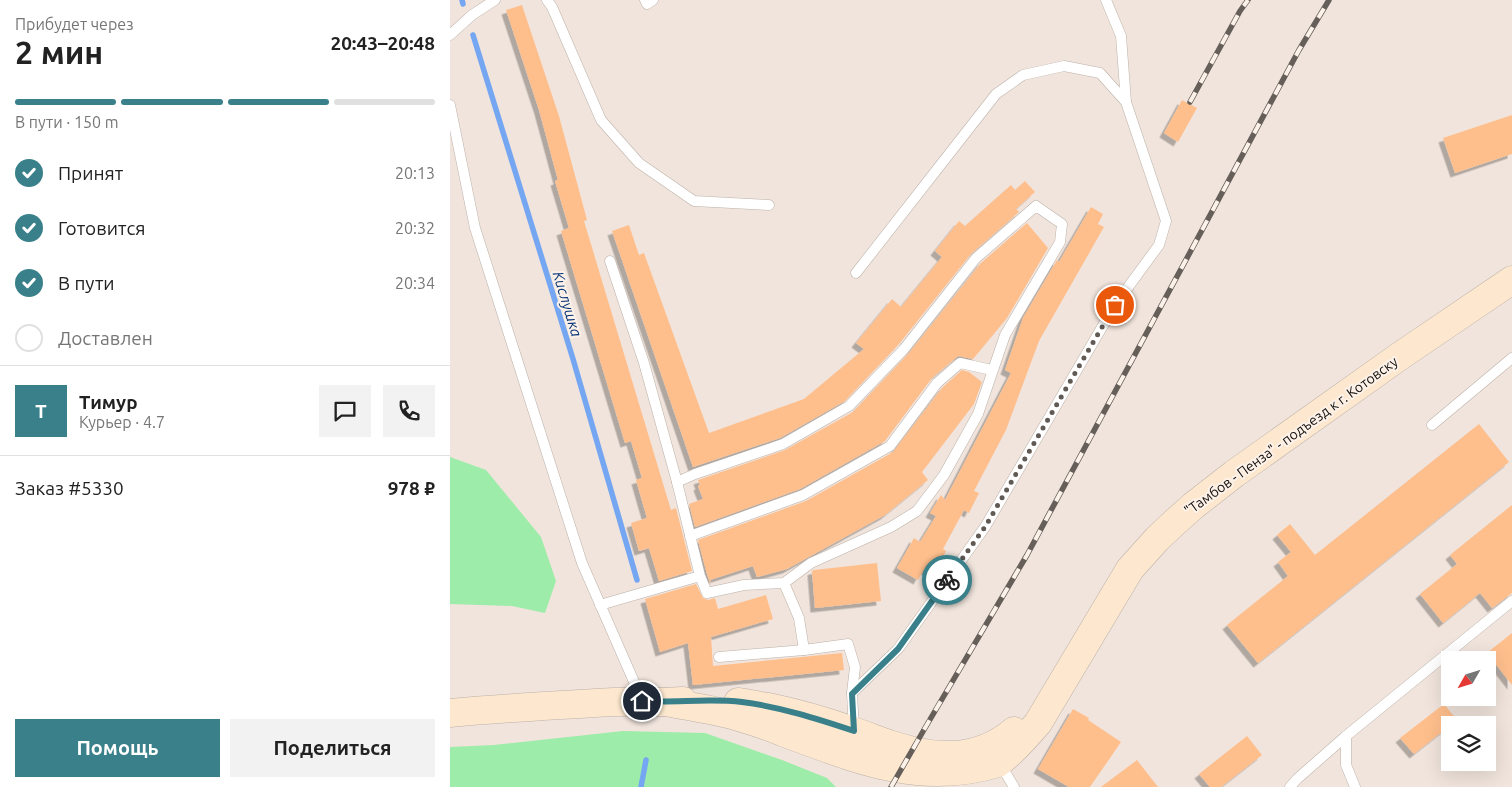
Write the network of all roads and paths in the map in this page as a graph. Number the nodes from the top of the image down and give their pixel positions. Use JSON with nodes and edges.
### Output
{"nodes":[{"id":1,"x":495,"y":0,"type":"edge"},
{"id":2,"x":547,"y":0,"type":"edge"},
{"id":3,"x":645,"y":0,"type":"edge"},
{"id":4,"x":653,"y":0,"type":"edge"},
{"id":5,"x":1106,"y":0,"type":"edge"},
{"id":6,"x":450,"y":36,"type":"edge"},
{"id":7,"x":1126,"y":102,"type":"junction"},
{"id":8,"x":450,"y":105,"type":"edge"},
{"id":9,"x":770,"y":205,"type":"dead end"},
{"id":10,"x":610,"y":261,"type":"dead end"},
{"id":11,"x":856,"y":273,"type":"dead end"},
{"id":12,"x":1512,"y":280,"type":"edge"},
{"id":13,"x":1512,"y":358,"type":"edge"},
{"id":14,"x":992,"y":370,"type":"junction"},
{"id":15,"x":1432,"y":424,"type":"dead end"},
{"id":16,"x":677,"y":482,"type":"junction"},
{"id":17,"x":690,"y":536,"type":"junction"},
{"id":18,"x":700,"y":576,"type":"junction"},
{"id":19,"x":784,"y":583,"type":"junction"},
{"id":20,"x":1512,"y":601,"type":"edge"},
{"id":21,"x":600,"y":605,"type":"junction"},
{"id":22,"x":804,"y":650,"type":"junction"},
{"id":23,"x":719,"y":657,"type":"dead end"},
{"id":24,"x":852,"y":694,"type":"junction"},
{"id":25,"x":1053,"y":698,"type":"junction"},
{"id":26,"x":653,"y":702,"type":"junction"},
{"id":27,"x":450,"y":713,"type":"edge"},
{"id":28,"x":854,"y":731,"type":"junction"},
{"id":29,"x":1346,"y":736,"type":"junction"},
{"id":30,"x":999,"y":762,"type":"junction"},
{"id":31,"x":1014,"y":787,"type":"edge"},
{"id":32,"x":1290,"y":787,"type":"edge"},
{"id":33,"x":1355,"y":787,"type":"edge"}],
"edges":[{"from":1,"to":6,"type":"lane"},
{"from":2,"to":9,"type":"lane"},
{"from":3,"to":4,"type":"lane"},
{"from":5,"to":7,"type":"lane"},
{"from":7,"to":11,"type":"lane"},
{"from":7,"to":24,"type":"lane"},
{"from":8,"to":21,"type":"lane"},
{"from":10,"to":16,"type":"lane"},
{"from":12,"to":25,"type":"main road","name":"\"Тамбов - Пенза\" - подъезд к г. Котовску"},
{"from":13,"to":15,"type":"lane"},
{"from":14,"to":16,"type":"lane"},
{"from":14,"to":17,"type":"lane"},
{"from":14,"to":19,"type":"lane"},
{"from":16,"to":17,"type":"lane"},
{"from":17,"to":18,"type":"lane"},
{"from":18,"to":19,"type":"lane"},
{"from":18,"to":21,"type":"lane"},
{"from":19,"to":22,"type":"lane"},
{"from":20,"to":29,"type":"lane"},
{"from":21,"to":26,"type":"lane"},
{"from":22,"to":23,"type":"lane"},
{"from":22,"to":24,"type":"lane"},
{"from":24,"to":28,"type":"lane"},
{"from":25,"to":28,"type":"main road","name":"\"Тамбов - Пенза\" - подъезд к г. Котовску"},
{"from":25,"to":30,"type":"main road","name":"\"Тамбов - Пенза\" - подъезд к г. Котовску"},
{"from":26,"to":27,"type":"main road","name":"\"Тамбов - Пенза\" - подъезд к г. Котовску"},
{"from":26,"to":28,"type":"main road","name":"\"Тамбов - Пенза\" - подъезд к г. Котовску"},
{"from":26,"to":30,"type":"main road","name":"\"Тамбов - Пенза\" - подъезд к г. Котовску"},
{"from":29,"to":32,"type":"lane"},
{"from":29,"to":33,"type":"lane"},
{"from":30,"to":31,"type":"lane"}]}
